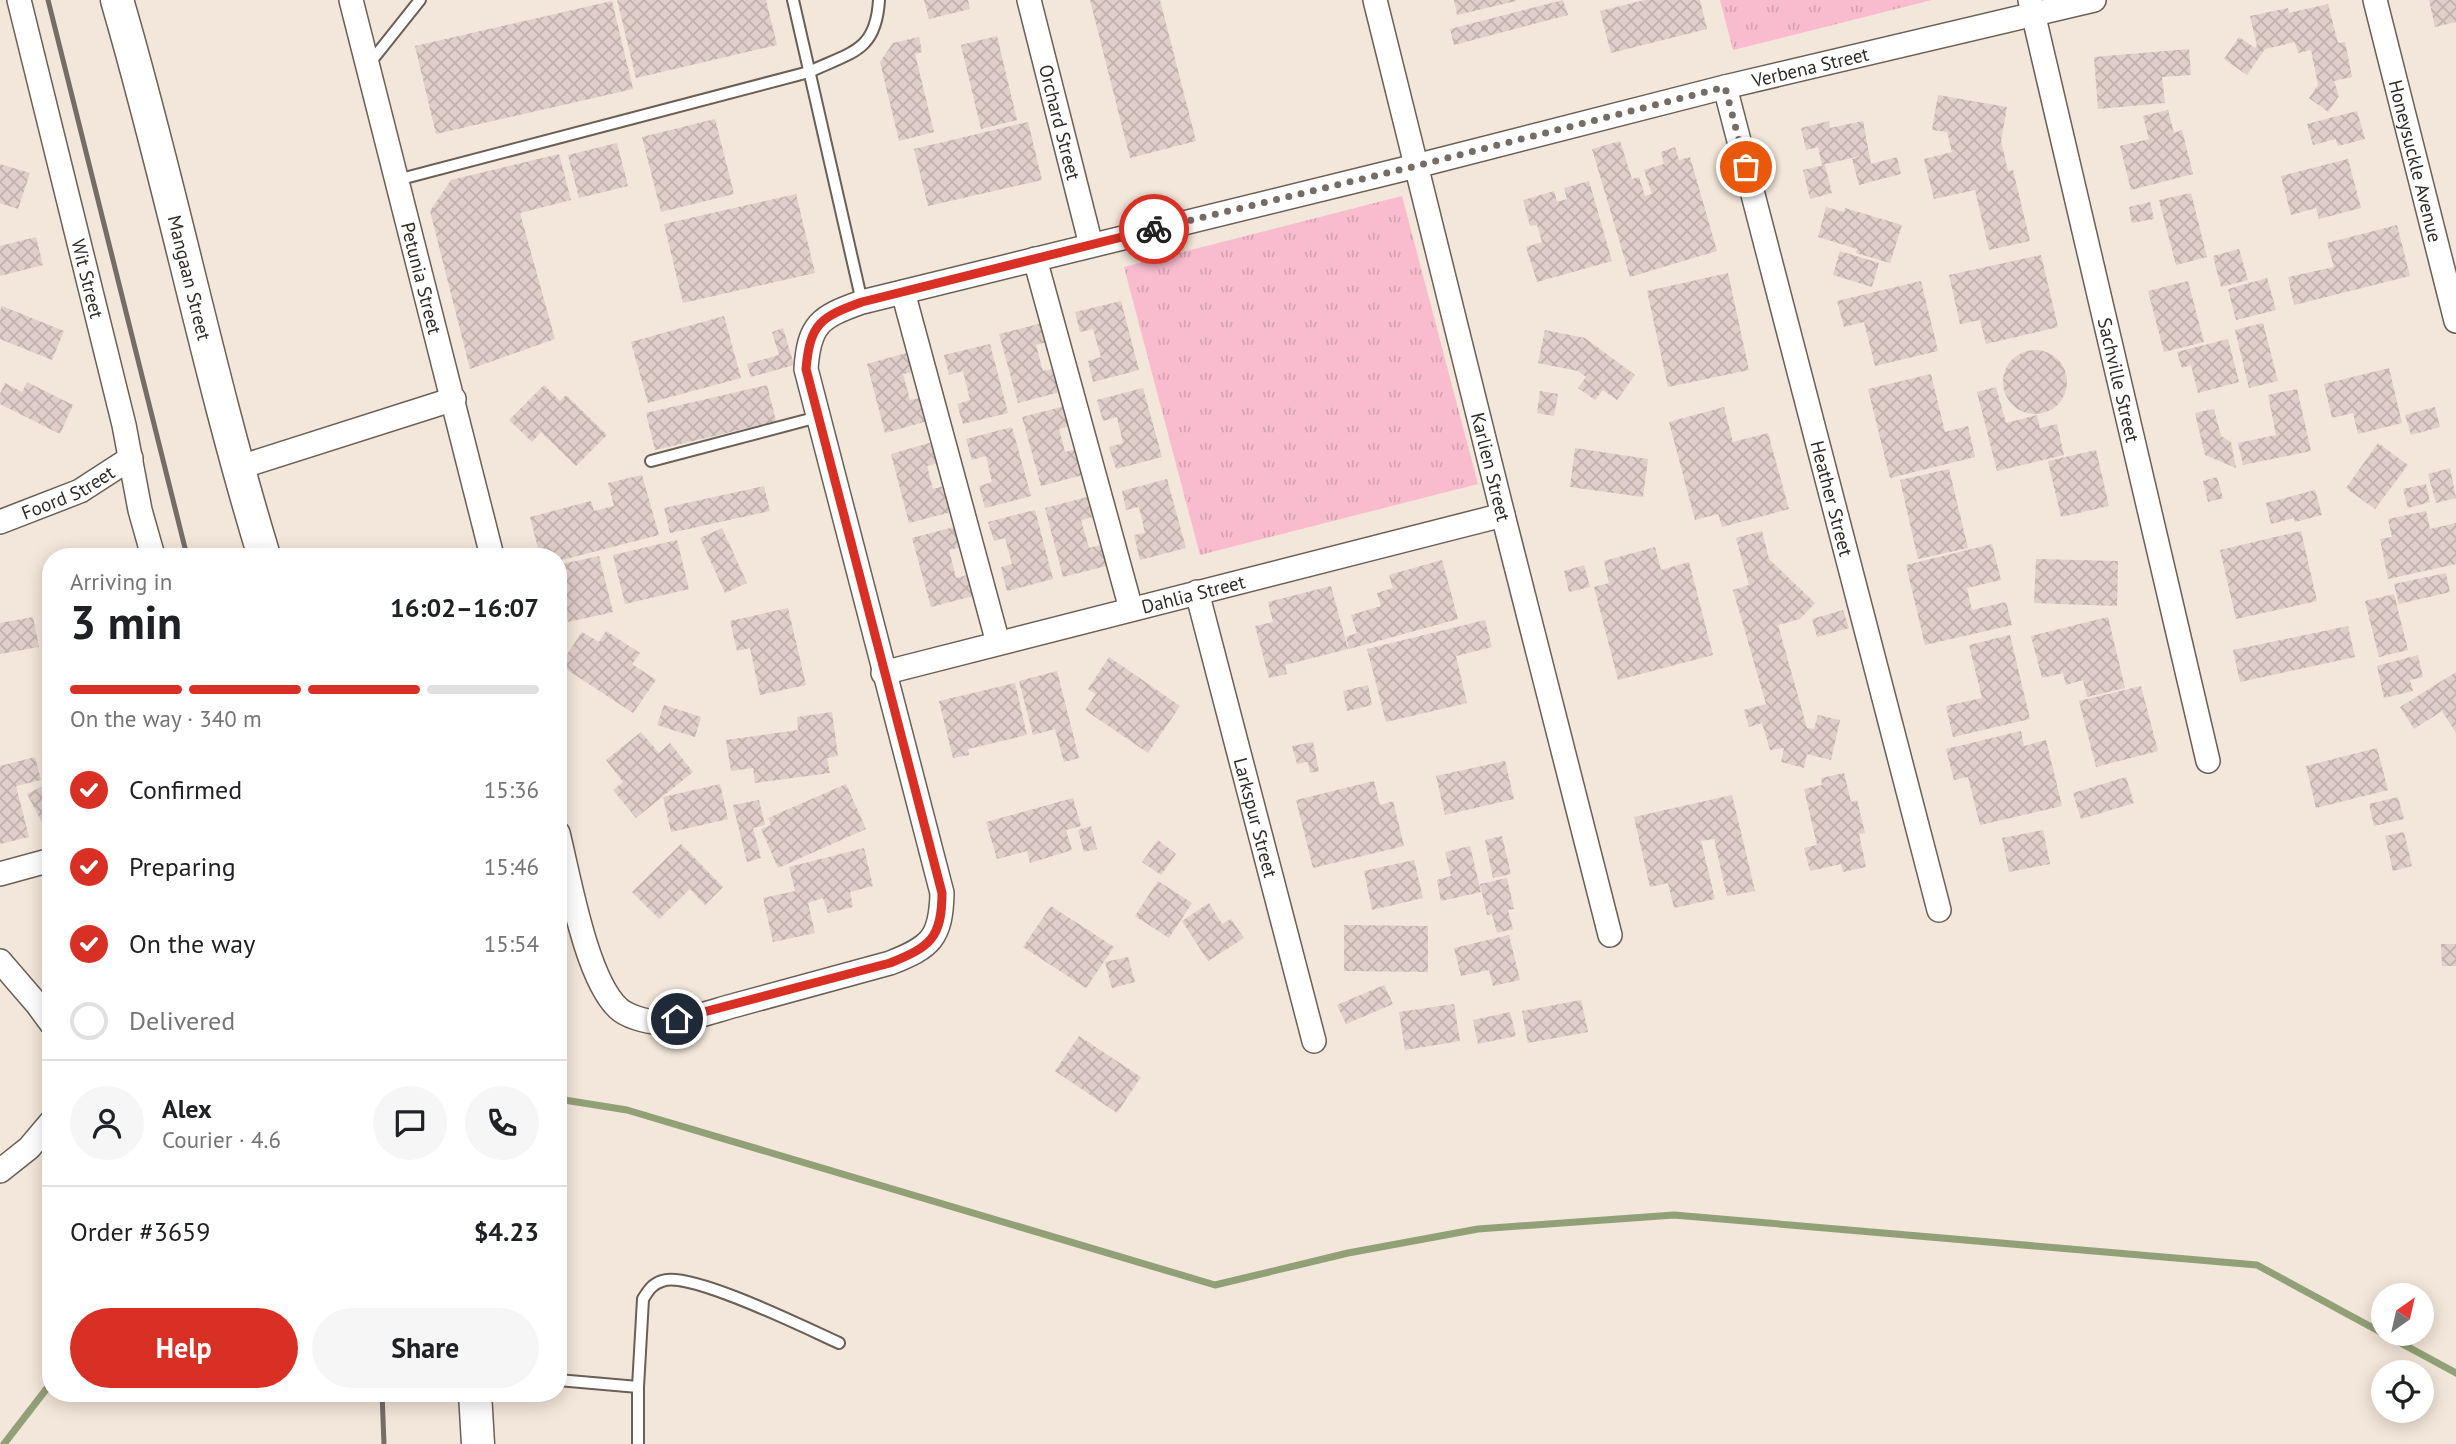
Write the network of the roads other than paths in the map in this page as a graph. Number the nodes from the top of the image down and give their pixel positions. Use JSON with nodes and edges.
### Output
{"nodes":[{"id":1,"x":19,"y":0,"type":"edge"},
{"id":2,"x":117,"y":0,"type":"edge"},
{"id":3,"x":351,"y":0,"type":"edge"},
{"id":4,"x":420,"y":0,"type":"edge"},
{"id":5,"x":793,"y":0,"type":"edge"},
{"id":6,"x":879,"y":0,"type":"edge"},
{"id":7,"x":1029,"y":0,"type":"edge"},
{"id":8,"x":1375,"y":0,"type":"edge"},
{"id":9,"x":2094,"y":0,"type":"edge"},
{"id":10,"x":2375,"y":0,"type":"edge"},
{"id":11,"x":2032,"y":8,"type":"edge"},
{"id":12,"x":368,"y":65,"type":"junction"},
{"id":13,"x":810,"y":72,"type":"junction"},
{"id":14,"x":1725,"y":87,"type":"junction"},
{"id":15,"x":1416,"y":166,"type":"junction"},
{"id":16,"x":397,"y":180,"type":"junction"},
{"id":17,"x":1091,"y":244,"type":"junction"},
{"id":18,"x":1035,"y":258,"type":"junction"},
{"id":19,"x":903,"y":292,"type":"junction"},
{"id":20,"x":862,"y":302,"type":"junction"},
{"id":21,"x":2456,"y":321,"type":"edge"},
{"id":22,"x":454,"y":400,"type":"junction"},
{"id":23,"x":818,"y":417,"type":"junction"},
{"id":24,"x":131,"y":458,"type":"junction"},
{"id":25,"x":651,"y":461,"type":"dead end"},
{"id":26,"x":237,"y":468,"type":"junction"},
{"id":27,"x":1503,"y":515,"type":"junction"},
{"id":28,"x":0,"y":522,"type":"edge"},
{"id":29,"x":151,"y":548,"type":"edge"},
{"id":30,"x":262,"y":548,"type":"edge"},
{"id":31,"x":490,"y":548,"type":"edge"},
{"id":32,"x":1197,"y":592,"type":"junction"},
{"id":33,"x":1131,"y":609,"type":"junction"},
{"id":34,"x":998,"y":643,"type":"junction"},
{"id":35,"x":883,"y":673,"type":"junction"},
{"id":36,"x":2208,"y":761,"type":"dead end"},
{"id":37,"x":42,"y":862,"type":"edge"},
{"id":38,"x":567,"y":870,"type":"edge"},
{"id":39,"x":0,"y":874,"type":"edge"},
{"id":40,"x":1939,"y":910,"type":"dead end"},
{"id":41,"x":1611,"y":935,"type":"dead end"},
{"id":42,"x":0,"y":961,"type":"edge"},
{"id":43,"x":42,"y":1011,"type":"edge"},
{"id":44,"x":1314,"y":1041,"type":"dead end"},
{"id":45,"x":42,"y":1133,"type":"edge"},
{"id":46,"x":0,"y":1171,"type":"edge"},
{"id":47,"x":839,"y":1343,"type":"dead end"},
{"id":48,"x":567,"y":1381,"type":"edge"},
{"id":49,"x":638,"y":1387,"type":"junction"},
{"id":50,"x":476,"y":1402,"type":"edge"},
{"id":51,"x":478,"y":1444,"type":"edge"},
{"id":52,"x":641,"y":1444,"type":"edge"}],
"edges":[{"from":1,"to":24,"type":"street","name":"Wit Street"},
{"from":2,"to":26,"type":"street","name":"Mangaan Street"},
{"from":3,"to":12,"type":"street","name":"Petunia Street"},
{"from":4,"to":12,"type":"lane"},
{"from":5,"to":13,"type":"lane"},
{"from":6,"to":13,"type":"lane"},
{"from":7,"to":17,"type":"street","name":"Orchard Street"},
{"from":8,"to":15,"type":"street","name":"Karlien Street"},
{"from":9,"to":11,"type":"street","name":"Verbena Street"},
{"from":10,"to":21,"type":"street","name":"Honeysuckle Avenue"},
{"from":11,"to":14,"type":"street","name":"Verbena Street"},
{"from":11,"to":36,"type":"street","name":"Sachville Street"},
{"from":12,"to":16,"type":"street","name":"Petunia Street"},
{"from":13,"to":16,"type":"lane"},
{"from":13,"to":20,"type":"lane"},
{"from":14,"to":15,"type":"street","name":"Verbena Street"},
{"from":14,"to":40,"type":"street","name":"Heather Street"},
{"from":15,"to":17,"type":"street","name":"Verbena Street"},
{"from":15,"to":27,"type":"street","name":"Karlien Street"},
{"from":16,"to":22,"type":"street","name":"Petunia Street"},
{"from":17,"to":18,"type":"street","name":"Verbena Street"},
{"from":18,"to":19,"type":"street","name":"Verbena Street"},
{"from":18,"to":33,"type":"street"},
{"from":19,"to":20,"type":"street","name":"Verbena Street"},
{"from":19,"to":34,"type":"street"},
{"from":20,"to":23,"type":"street","name":"Verbena Street"},
{"from":22,"to":26,"type":"street"},
{"from":22,"to":31,"type":"street","name":"Petunia Street"},
{"from":23,"to":25,"type":"lane"},
{"from":23,"to":35,"type":"street"},
{"from":24,"to":28,"type":"street","name":"Foord Street"},
{"from":24,"to":29,"type":"street","name":"Wit Street"},
{"from":26,"to":30,"type":"street","name":"Mangaan Street"},
{"from":27,"to":32,"type":"street","name":"Dahlia Street"},
{"from":27,"to":41,"type":"street","name":"Karlien Street"},
{"from":32,"to":33,"type":"street","name":"Dahlia Street"},
{"from":32,"to":44,"type":"street","name":"Larkspur Street"},
{"from":33,"to":34,"type":"street","name":"Dahlia Street"},
{"from":34,"to":35,"type":"street","name":"Dahlia Street"},
{"from":35,"to":38,"type":"street"},
{"from":37,"to":39,"type":"street"},
{"from":42,"to":43,"type":"street"},
{"from":45,"to":46,"type":"street"},
{"from":47,"to":49,"type":"lane"},
{"from":48,"to":49,"type":"lane"},
{"from":49,"to":52,"type":"lane"},
{"from":50,"to":51,"type":"street"}]}
